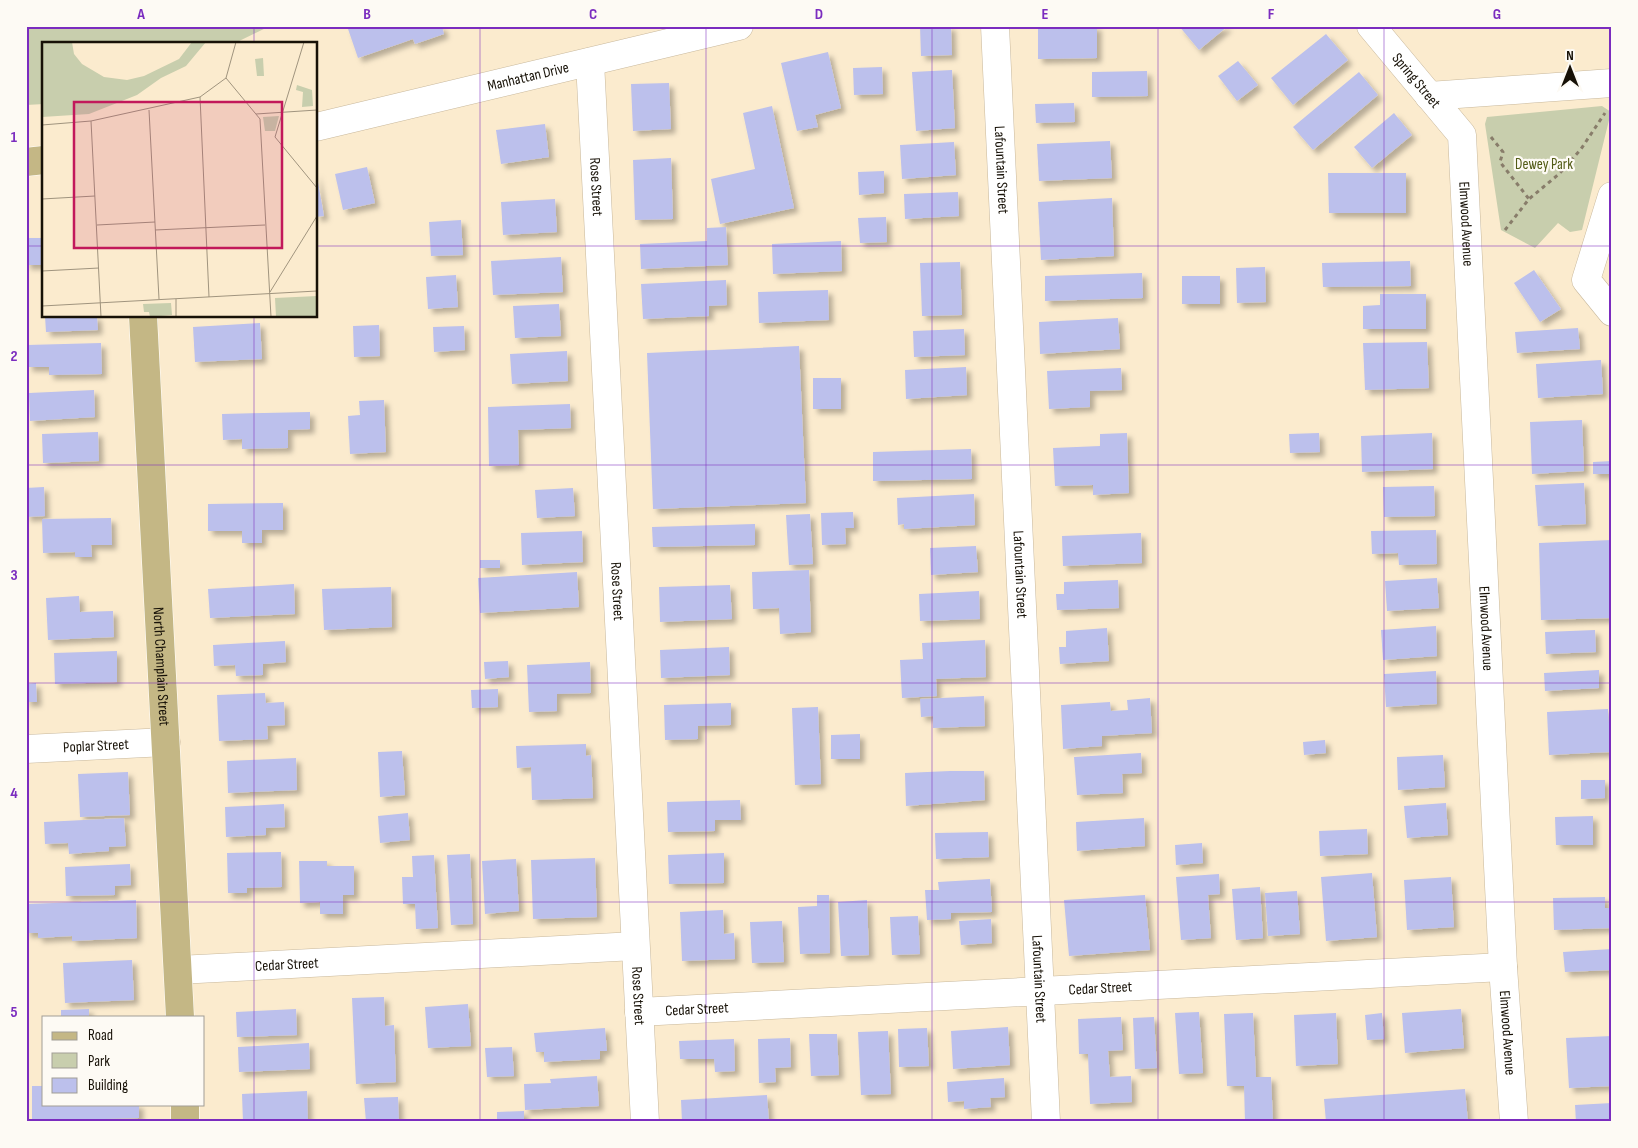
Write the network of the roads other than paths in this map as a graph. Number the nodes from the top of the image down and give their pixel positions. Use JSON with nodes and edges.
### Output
{"nodes":[{"id":1,"x":740,"y":26,"type":"edge"},
{"id":2,"x":995,"y":26,"type":"edge"},
{"id":3,"x":1371,"y":26,"type":"edge"},
{"id":4,"x":590,"y":62,"type":"junction"},
{"id":5,"x":1612,"y":83,"type":"edge"},
{"id":6,"x":1429,"y":96,"type":"junction"},
{"id":7,"x":318,"y":127,"type":"edge"},
{"id":8,"x":1462,"y":135,"type":"joint"},
{"id":9,"x":42,"y":160,"type":"edge"},
{"id":10,"x":26,"y":162,"type":"edge"},
{"id":11,"x":1612,"y":196,"type":"edge"},
{"id":12,"x":1612,"y":312,"type":"edge"},
{"id":13,"x":143,"y":318,"type":"edge"},
{"id":14,"x":166,"y":742,"type":"junction"},
{"id":15,"x":26,"y":749,"type":"edge"},
{"id":16,"x":635,"y":946,"type":"junction"},
{"id":17,"x":1503,"y":967,"type":"junction"},
{"id":18,"x":178,"y":970,"type":"junction"},
{"id":19,"x":1040,"y":993,"type":"junction"},
{"id":20,"x":639,"y":1012,"type":"junction"},
{"id":21,"x":180,"y":1016,"type":"edge"},
{"id":22,"x":184,"y":1106,"type":"edge"},
{"id":23,"x":185,"y":1122,"type":"edge"},
{"id":24,"x":644,"y":1122,"type":"edge"},
{"id":25,"x":1046,"y":1122,"type":"edge"},
{"id":26,"x":1514,"y":1122,"type":"edge"}],
"edges":[{"from":1,"to":4,"type":"street","name":"Manhattan Drive"},
{"from":2,"to":19,"type":"street","name":"Lafountain Street"},
{"from":3,"to":6,"type":"street","name":"Spring Street"},
{"from":4,"to":7,"type":"street","name":"Manhattan Drive"},
{"from":4,"to":16,"type":"street","name":"Rose Street"},
{"from":5,"to":6,"type":"street"},
{"from":6,"to":8,"type":"street","name":"Spring Street"},
{"from":8,"to":17,"type":"street","name":"Elmwood Avenue"},
{"from":9,"to":10,"type":"main road"},
{"from":11,"to":12,"type":"street"},
{"from":13,"to":14,"type":"main road","name":"North Champlain Street"},
{"from":14,"to":15,"type":"street","name":"Poplar Street"},
{"from":14,"to":18,"type":"main road","name":"North Champlain Street"},
{"from":16,"to":18,"type":"street","name":"Cedar Street"},
{"from":16,"to":20,"type":"street","name":"Rose Street"},
{"from":17,"to":19,"type":"street","name":"Cedar Street"},
{"from":17,"to":26,"type":"street","name":"Elmwood Avenue"},
{"from":18,"to":21,"type":"main road","name":"North Champlain Street"},
{"from":19,"to":20,"type":"street","name":"Cedar Street"},
{"from":19,"to":25,"type":"street","name":"Lafountain Street"},
{"from":20,"to":24,"type":"street","name":"Rose Street"},
{"from":22,"to":23,"type":"main road"}]}
